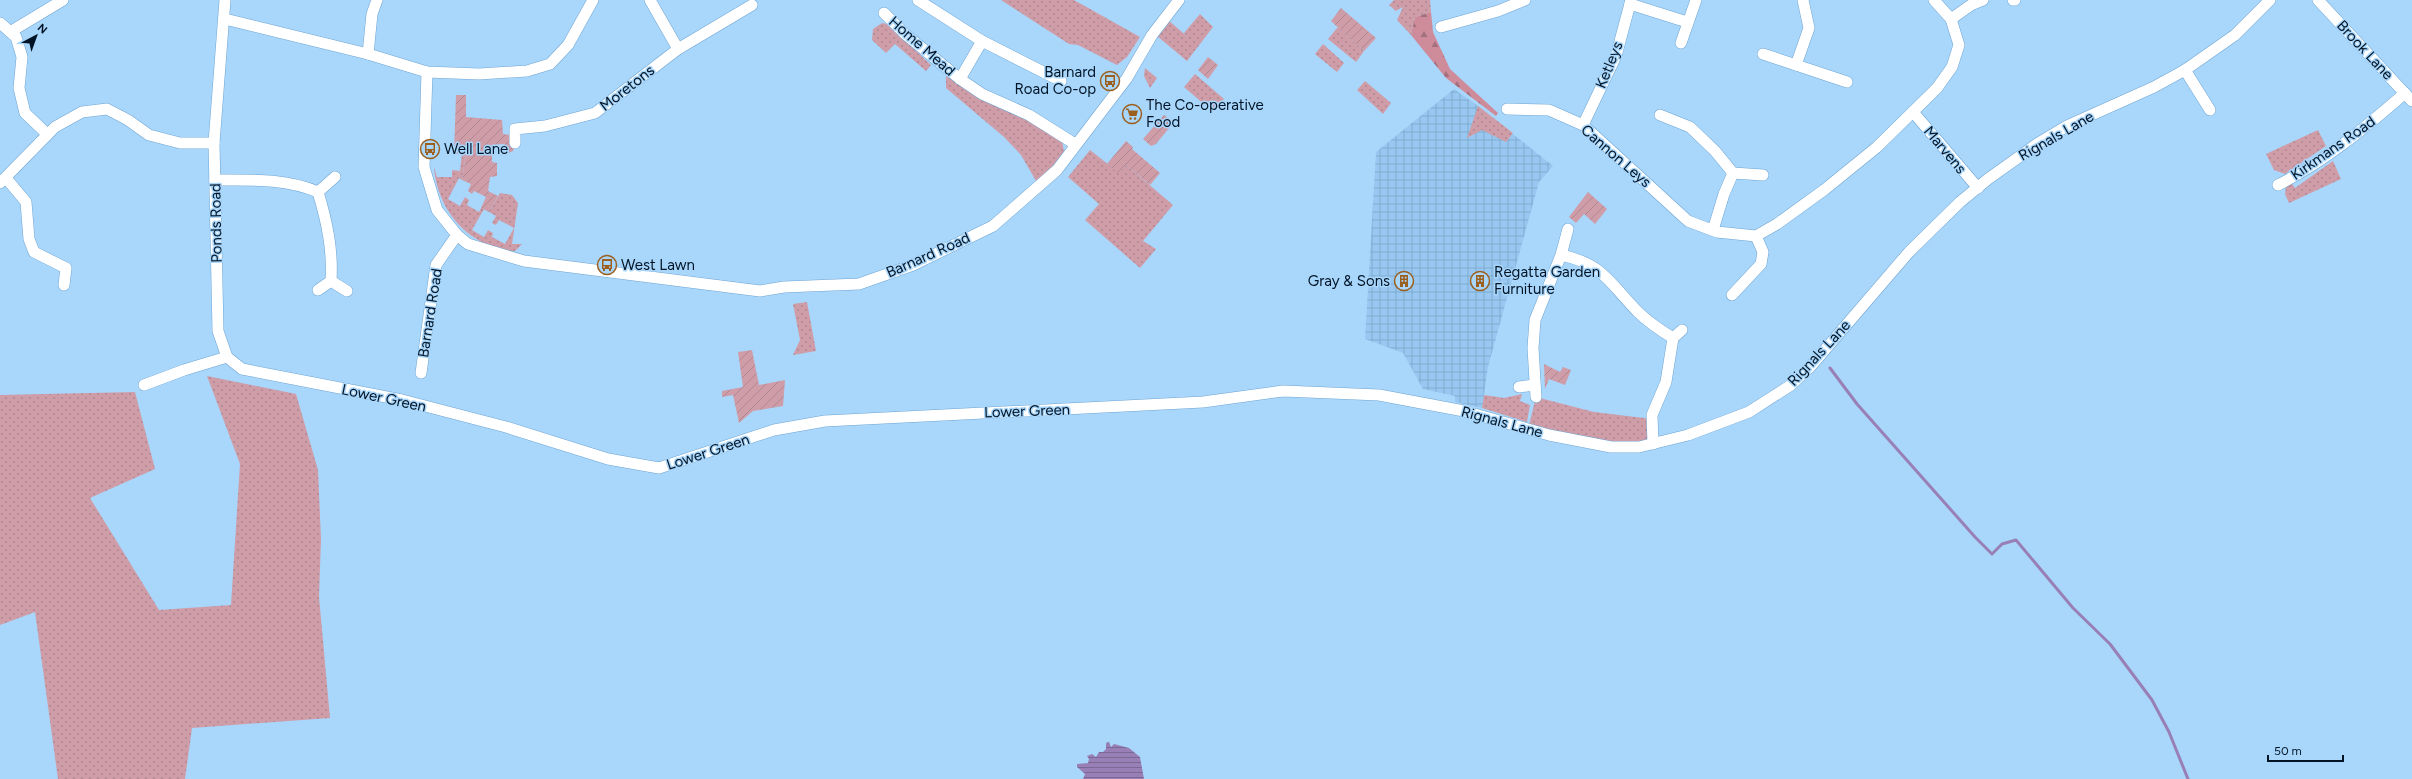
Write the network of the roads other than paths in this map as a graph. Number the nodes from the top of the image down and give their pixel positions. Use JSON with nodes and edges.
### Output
{"nodes":[{"id":1,"x":63,"y":0,"type":"edge"},
{"id":2,"x":225,"y":0,"type":"edge"},
{"id":3,"x":377,"y":0,"type":"edge"},
{"id":4,"x":593,"y":0,"type":"edge"},
{"id":5,"x":650,"y":0,"type":"edge"},
{"id":6,"x":918,"y":0,"type":"edge"},
{"id":7,"x":1179,"y":0,"type":"edge"},
{"id":8,"x":1525,"y":0,"type":"edge"},
{"id":9,"x":1696,"y":0,"type":"edge"},
{"id":10,"x":1803,"y":0,"type":"edge"},
{"id":11,"x":1934,"y":0,"type":"edge"},
{"id":12,"x":1983,"y":0,"type":"edge"},
{"id":13,"x":2270,"y":0,"type":"edge"},
{"id":14,"x":2318,"y":0,"type":"edge"},
{"id":15,"x":1631,"y":2,"type":"edge"},
{"id":16,"x":752,"y":6,"type":"dead end"},
{"id":17,"x":884,"y":13,"type":"dead end"},
{"id":18,"x":225,"y":19,"type":"junction"},
{"id":19,"x":1951,"y":19,"type":"junction"},
{"id":20,"x":1687,"y":22,"type":"junction"},
{"id":21,"x":0,"y":23,"type":"edge"},
{"id":22,"x":1441,"y":28,"type":"dead end"},
{"id":23,"x":10,"y":32,"type":"junction"},
{"id":24,"x":982,"y":41,"type":"junction"},
{"id":25,"x":1680,"y":43,"type":"dead end"},
{"id":26,"x":678,"y":48,"type":"junction"},
{"id":27,"x":368,"y":54,"type":"junction"},
{"id":28,"x":1763,"y":54,"type":"dead end"},
{"id":29,"x":1796,"y":65,"type":"junction"},
{"id":30,"x":2185,"y":70,"type":"junction"},
{"id":31,"x":428,"y":72,"type":"junction"},
{"id":32,"x":960,"y":79,"type":"junction"},
{"id":33,"x":1061,"y":81,"type":"dead end"},
{"id":34,"x":1847,"y":82,"type":"dead end"},
{"id":35,"x":2408,"y":97,"type":"edge"},
{"id":36,"x":1506,"y":109,"type":"dead end"},
{"id":37,"x":2210,"y":110,"type":"dead end"},
{"id":38,"x":1913,"y":112,"type":"junction"},
{"id":39,"x":1660,"y":115,"type":"dead end"},
{"id":40,"x":1583,"y":125,"type":"junction"},
{"id":41,"x":48,"y":134,"type":"junction"},
{"id":42,"x":214,"y":143,"type":"junction"},
{"id":43,"x":515,"y":143,"type":"dead end"},
{"id":44,"x":1075,"y":144,"type":"junction"},
{"id":45,"x":1733,"y":173,"type":"junction"},
{"id":46,"x":1763,"y":175,"type":"dead end"},
{"id":47,"x":335,"y":177,"type":"dead end"},
{"id":48,"x":3,"y":180,"type":"edge"},
{"id":49,"x":215,"y":180,"type":"junction"},
{"id":50,"x":2278,"y":186,"type":"dead end"},
{"id":51,"x":1978,"y":188,"type":"junction"},
{"id":52,"x":318,"y":192,"type":"junction"},
{"id":53,"x":1568,"y":229,"type":"dead end"},
{"id":54,"x":1713,"y":230,"type":"junction"},
{"id":55,"x":457,"y":235,"type":"junction"},
{"id":56,"x":1756,"y":236,"type":"junction"},
{"id":57,"x":1561,"y":255,"type":"junction"},
{"id":58,"x":331,"y":281,"type":"junction"},
{"id":59,"x":64,"y":285,"type":"dead end"},
{"id":60,"x":318,"y":290,"type":"dead end"},
{"id":61,"x":347,"y":290,"type":"dead end"},
{"id":62,"x":1732,"y":295,"type":"dead end"},
{"id":63,"x":1682,"y":330,"type":"dead end"},
{"id":64,"x":1673,"y":338,"type":"junction"},
{"id":65,"x":227,"y":358,"type":"junction"},
{"id":66,"x":421,"y":373,"type":"dead end"},
{"id":67,"x":144,"y":385,"type":"dead end"},
{"id":68,"x":1534,"y":385,"type":"junction"},
{"id":69,"x":1519,"y":387,"type":"dead end"},
{"id":70,"x":1536,"y":397,"type":"dead end"},
{"id":71,"x":1203,"y":402,"type":"joint"},
{"id":72,"x":1653,"y":444,"type":"junction"}],
"edges":[{"from":1,"to":23,"type":"street"},
{"from":2,"to":18,"type":"street","name":"Ponds Road"},
{"from":3,"to":27,"type":"street"},
{"from":4,"to":31,"type":"street"},
{"from":5,"to":26,"type":"street"},
{"from":6,"to":24,"type":"street"},
{"from":7,"to":44,"type":"street","name":"Barnard Road"},
{"from":8,"to":22,"type":"street"},
{"from":9,"to":20,"type":"street"},
{"from":10,"to":29,"type":"street"},
{"from":11,"to":19,"type":"street"},
{"from":12,"to":19,"type":"street"},
{"from":13,"to":30,"type":"street","name":"Rignals Lane"},
{"from":14,"to":35,"type":"street","name":"Brook Lane"},
{"from":15,"to":20,"type":"street","name":"Ketleys"},
{"from":15,"to":40,"type":"street","name":"Ketleys"},
{"from":16,"to":26,"type":"street","name":"Moretons"},
{"from":17,"to":32,"type":"street","name":"Home Mead"},
{"from":18,"to":27,"type":"street"},
{"from":18,"to":42,"type":"street","name":"Ponds Road"},
{"from":19,"to":38,"type":"street"},
{"from":20,"to":25,"type":"street"},
{"from":21,"to":23,"type":"street"},
{"from":23,"to":41,"type":"street"},
{"from":24,"to":32,"type":"street","name":"Home Mead"},
{"from":24,"to":33,"type":"street"},
{"from":26,"to":43,"type":"street","name":"Moretons"},
{"from":27,"to":31,"type":"street"},
{"from":28,"to":29,"type":"street"},
{"from":29,"to":34,"type":"street"},
{"from":30,"to":37,"type":"street"},
{"from":30,"to":51,"type":"street","name":"Rignals Lane"},
{"from":31,"to":55,"type":"street","name":"Barnard Road"},
{"from":32,"to":44,"type":"street","name":"Home Mead"},
{"from":35,"to":50,"type":"street","name":"Kirkmans Road"},
{"from":36,"to":40,"type":"street","name":"Cannon Leys"},
{"from":38,"to":51,"type":"street","name":"Marvens"},
{"from":38,"to":56,"type":"street"},
{"from":39,"to":45,"type":"street"},
{"from":40,"to":54,"type":"street","name":"Cannon Leys"},
{"from":41,"to":42,"type":"street"},
{"from":41,"to":48,"type":"street"},
{"from":42,"to":49,"type":"street","name":"Ponds Road"},
{"from":44,"to":55,"type":"street","name":"Barnard Road"},
{"from":45,"to":46,"type":"street"},
{"from":45,"to":54,"type":"street"},
{"from":47,"to":52,"type":"street"},
{"from":48,"to":59,"type":"street"},
{"from":49,"to":52,"type":"street"},
{"from":49,"to":65,"type":"street","name":"Ponds Road"},
{"from":51,"to":72,"type":"street","name":"Rignals Lane"},
{"from":52,"to":58,"type":"street"},
{"from":53,"to":57,"type":"street"},
{"from":54,"to":56,"type":"street","name":"Cannon Leys"},
{"from":55,"to":66,"type":"street","name":"Barnard Road"},
{"from":56,"to":62,"type":"street"},
{"from":57,"to":64,"type":"street"},
{"from":57,"to":68,"type":"street"},
{"from":58,"to":60,"type":"street"},
{"from":58,"to":61,"type":"street"},
{"from":63,"to":64,"type":"street"},
{"from":64,"to":72,"type":"street"},
{"from":65,"to":67,"type":"street"},
{"from":65,"to":71,"type":"street","name":"Lower Green"},
{"from":68,"to":69,"type":"street"},
{"from":68,"to":70,"type":"street"},
{"from":71,"to":72,"type":"street","name":"Rignals Lane"}]}
